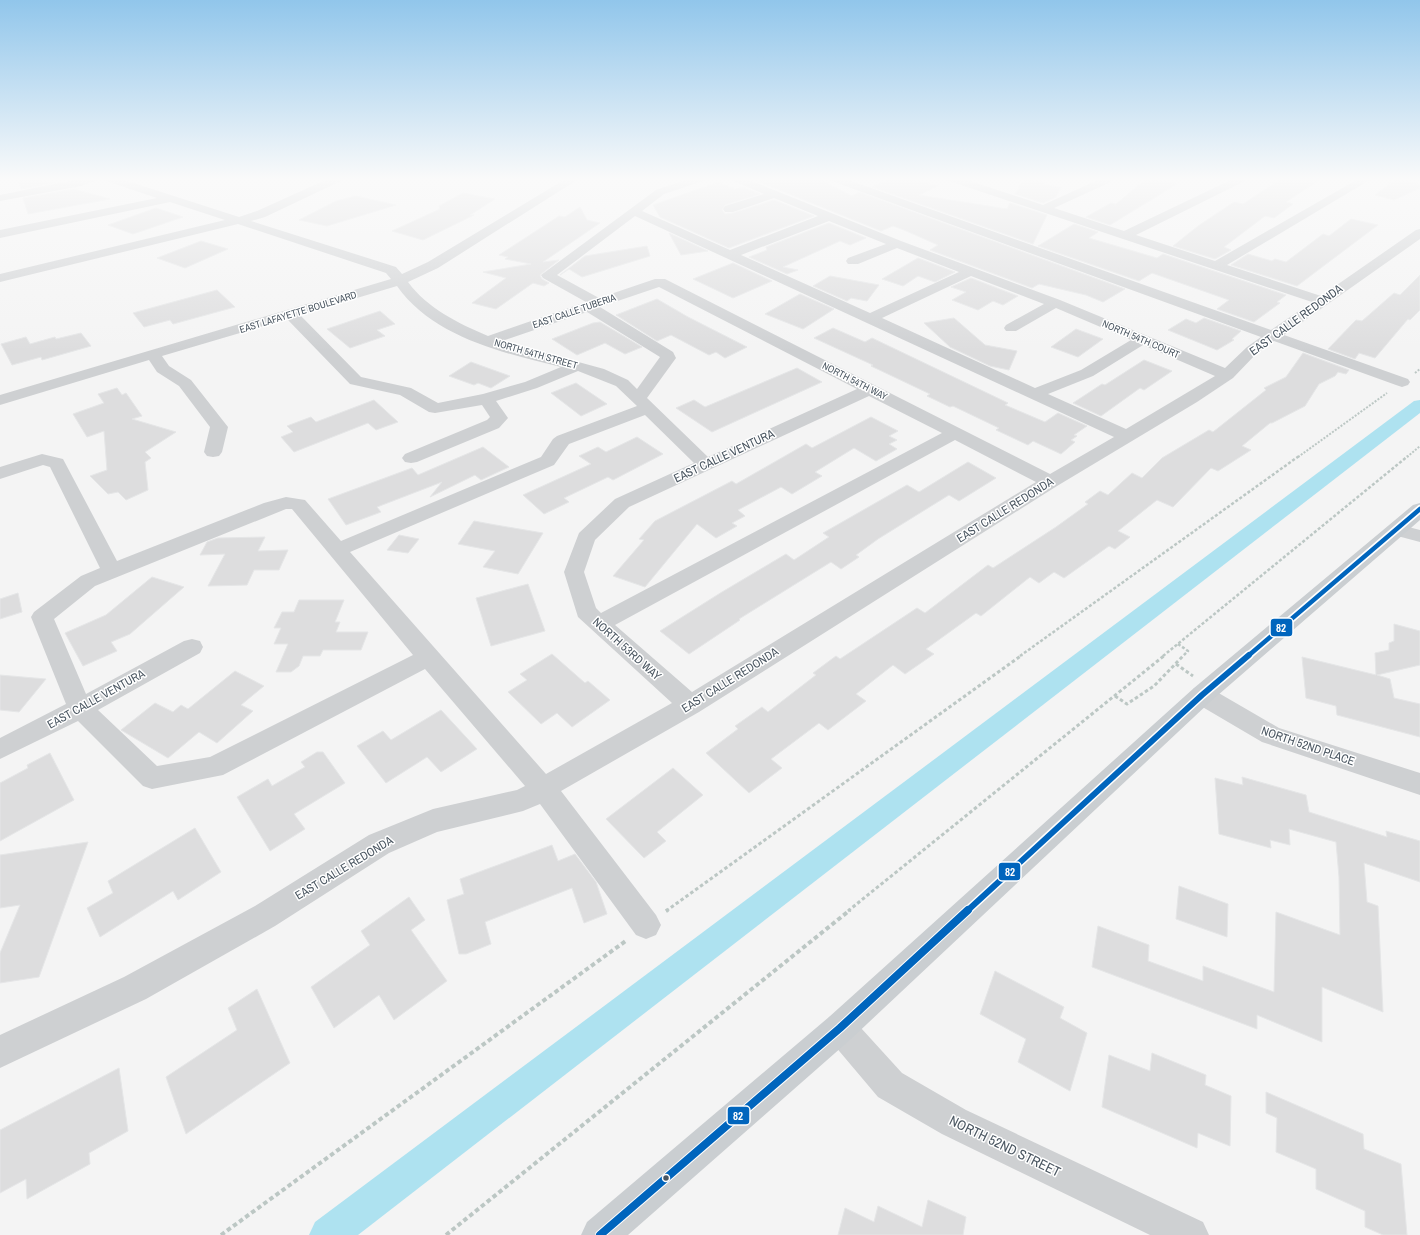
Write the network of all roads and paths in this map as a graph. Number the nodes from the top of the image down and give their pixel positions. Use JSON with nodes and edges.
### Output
{"nodes":[{"id":1,"x":176,"y":236,"type":"edge"},
{"id":2,"x":288,"y":236,"type":"edge"},
{"id":3,"x":481,"y":236,"type":"edge"},
{"id":4,"x":600,"y":236,"type":"edge"},
{"id":5,"x":687,"y":236,"type":"edge"},
{"id":6,"x":779,"y":236,"type":"edge"},
{"id":7,"x":876,"y":236,"type":"edge"},
{"id":8,"x":995,"y":236,"type":"edge"},
{"id":9,"x":1126,"y":236,"type":"edge"},
{"id":10,"x":1268,"y":236,"type":"edge"},
{"id":11,"x":1416,"y":236,"type":"edge"},
{"id":12,"x":896,"y":244,"type":"junction"},
{"id":13,"x":728,"y":255,"type":"junction"},
{"id":14,"x":853,"y":261,"type":"dead end"},
{"id":15,"x":1216,"y":266,"type":"junction"},
{"id":16,"x":971,"y":272,"type":"junction"},
{"id":17,"x":0,"y":278,"type":"edge"},
{"id":18,"x":400,"y":280,"type":"junction"},
{"id":19,"x":660,"y":282,"type":"joint"},
{"id":20,"x":1323,"y":301,"type":"junction"},
{"id":21,"x":1056,"y":302,"type":"junction"},
{"id":22,"x":593,"y":305,"type":"junction"},
{"id":23,"x":291,"y":314,"type":"junction"},
{"id":24,"x":869,"y":319,"type":"junction"},
{"id":25,"x":1011,"y":328,"type":"dead end"},
{"id":26,"x":1274,"y":335,"type":"junction"},
{"id":27,"x":1143,"y":339,"type":"junction"},
{"id":28,"x":488,"y":340,"type":"junction"},
{"id":29,"x":153,"y":355,"type":"junction"},
{"id":30,"x":577,"y":366,"type":"junction"},
{"id":31,"x":1420,"y":369,"type":"edge"},
{"id":32,"x":1227,"y":375,"type":"junction"},
{"id":33,"x":1402,"y":382,"type":"junction"},
{"id":34,"x":871,"y":389,"type":"junction"},
{"id":35,"x":1033,"y":394,"type":"junction"},
{"id":36,"x":486,"y":399,"type":"junction"},
{"id":37,"x":0,"y":400,"type":"edge"},
{"id":38,"x":643,"y":404,"type":"junction"},
{"id":39,"x":955,"y":433,"type":"junction"},
{"id":40,"x":1127,"y":436,"type":"junction"},
{"id":41,"x":1420,"y":446,"type":"edge"},
{"id":42,"x":213,"y":452,"type":"dead end"},
{"id":43,"x":411,"y":458,"type":"dead end"},
{"id":44,"x":705,"y":464,"type":"junction"},
{"id":45,"x":0,"y":473,"type":"edge"},
{"id":46,"x":1050,"y":482,"type":"junction"},
{"id":47,"x":1420,"y":509,"type":"edge"},
{"id":48,"x":1397,"y":530,"type":"junction"},
{"id":49,"x":1420,"y":536,"type":"edge"},
{"id":50,"x":586,"y":538,"type":"joint"},
{"id":51,"x":338,"y":550,"type":"junction"},
{"id":52,"x":112,"y":571,"type":"junction"},
{"id":53,"x":599,"y":624,"type":"junction"},
{"id":54,"x":1178,"y":644,"type":"junction"},
{"id":55,"x":192,"y":647,"type":"dead end"},
{"id":56,"x":428,"y":657,"type":"junction"},
{"id":57,"x":1202,"y":695,"type":"junction"},
{"id":58,"x":1115,"y":696,"type":"junction"},
{"id":59,"x":690,"y":705,"type":"junction"},
{"id":60,"x":80,"y":708,"type":"junction"},
{"id":61,"x":0,"y":748,"type":"edge"},
{"id":62,"x":1420,"y":784,"type":"edge"},
{"id":63,"x":543,"y":788,"type":"junction"},
{"id":64,"x":646,"y":926,"type":"junction"},
{"id":65,"x":840,"y":1028,"type":"junction"},
{"id":66,"x":0,"y":1052,"type":"edge"},
{"id":67,"x":221,"y":1235,"type":"edge"},
{"id":68,"x":446,"y":1235,"type":"edge"},
{"id":69,"x":600,"y":1235,"type":"edge"},
{"id":70,"x":1190,"y":1235,"type":"edge"}],
"edges":[{"from":1,"to":17,"type":"street"},
{"from":2,"to":18,"type":"street","name":"NORTH 54TH STREET"},
{"from":3,"to":18,"type":"street","name":"EAST LAFAYETTE BOULEVARD"},
{"from":4,"to":22,"type":"street"},
{"from":5,"to":13,"type":"street"},
{"from":6,"to":13,"type":"street"},
{"from":7,"to":12,"type":"street","name":"NORTH 54TH COURT"},
{"from":8,"to":26,"type":"street"},
{"from":9,"to":15,"type":"street"},
{"from":10,"to":15,"type":"street"},
{"from":11,"to":20,"type":"street","name":"EAST CALLE REDONDA"},
{"from":12,"to":14,"type":"street"},
{"from":12,"to":16,"type":"street","name":"NORTH 54TH COURT"},
{"from":13,"to":24,"type":"street"},
{"from":15,"to":20,"type":"street"},
{"from":16,"to":21,"type":"street","name":"NORTH 54TH COURT"},
{"from":16,"to":24,"type":"street"},
{"from":18,"to":23,"type":"street","name":"EAST LAFAYETTE BOULEVARD"},
{"from":18,"to":28,"type":"street","name":"NORTH 54TH STREET"},
{"from":19,"to":22,"type":"street","name":"EAST CALLE TUBERIA"},
{"from":19,"to":34,"type":"street","name":"NORTH 54TH WAY"},
{"from":20,"to":26,"type":"street","name":"EAST CALLE REDONDA"},
{"from":21,"to":25,"type":"street"},
{"from":21,"to":27,"type":"street","name":"NORTH 54TH COURT"},
{"from":22,"to":28,"type":"street","name":"EAST CALLE TUBERIA"},
{"from":22,"to":38,"type":"street"},
{"from":23,"to":29,"type":"street","name":"EAST LAFAYETTE BOULEVARD"},
{"from":23,"to":36,"type":"street"},
{"from":24,"to":35,"type":"street"},
{"from":26,"to":32,"type":"street","name":"EAST CALLE REDONDA"},
{"from":26,"to":33,"type":"street"},
{"from":27,"to":32,"type":"street","name":"NORTH 54TH COURT"},
{"from":27,"to":35,"type":"street"},
{"from":28,"to":30,"type":"street","name":"NORTH 54TH STREET"},
{"from":29,"to":37,"type":"street","name":"EAST LAFAYETTE BOULEVARD"},
{"from":29,"to":42,"type":"street"},
{"from":30,"to":36,"type":"street"},
{"from":30,"to":38,"type":"street","name":"NORTH 54TH STREET"},
{"from":31,"to":33,"type":"path"},
{"from":32,"to":40,"type":"street","name":"EAST CALLE REDONDA"},
{"from":33,"to":64,"type":"path"},
{"from":34,"to":39,"type":"street","name":"NORTH 54TH WAY"},
{"from":34,"to":44,"type":"street","name":"EAST CALLE VENTURA"},
{"from":35,"to":40,"type":"street"},
{"from":36,"to":43,"type":"street"},
{"from":38,"to":44,"type":"street","name":"NORTH 54TH STREET"},
{"from":38,"to":51,"type":"street"},
{"from":39,"to":46,"type":"street","name":"NORTH 54TH WAY"},
{"from":39,"to":53,"type":"street"},
{"from":40,"to":46,"type":"street","name":"EAST CALLE REDONDA"},
{"from":41,"to":54,"type":"path"},
{"from":44,"to":50,"type":"street","name":"EAST CALLE VENTURA"},
{"from":45,"to":52,"type":"street"},
{"from":46,"to":59,"type":"street","name":"EAST CALLE REDONDA"},
{"from":47,"to":48,"type":"main road"},
{"from":48,"to":49,"type":"street"},
{"from":48,"to":57,"type":"main road"},
{"from":50,"to":53,"type":"street","name":"NORTH 53RD WAY"},
{"from":51,"to":52,"type":"street"},
{"from":51,"to":56,"type":"street"},
{"from":52,"to":60,"type":"street"},
{"from":53,"to":59,"type":"street","name":"NORTH 53RD WAY"},
{"from":54,"to":58,"type":"path"},
{"from":54,"to":58,"type":"path"},
{"from":55,"to":60,"type":"street","name":"EAST CALLE VENTURA"},
{"from":56,"to":60,"type":"street"},
{"from":56,"to":63,"type":"street"},
{"from":57,"to":62,"type":"street","name":"NORTH 52ND PLACE"},
{"from":57,"to":65,"type":"main road"},
{"from":58,"to":68,"type":"path"},
{"from":59,"to":63,"type":"street","name":"EAST CALLE REDONDA"},
{"from":60,"to":61,"type":"street","name":"EAST CALLE VENTURA"},
{"from":63,"to":64,"type":"street"},
{"from":63,"to":66,"type":"street","name":"EAST CALLE REDONDA"},
{"from":64,"to":67,"type":"path"},
{"from":65,"to":69,"type":"main road"},
{"from":65,"to":70,"type":"street","name":"NORTH 52ND STREET"}]}
